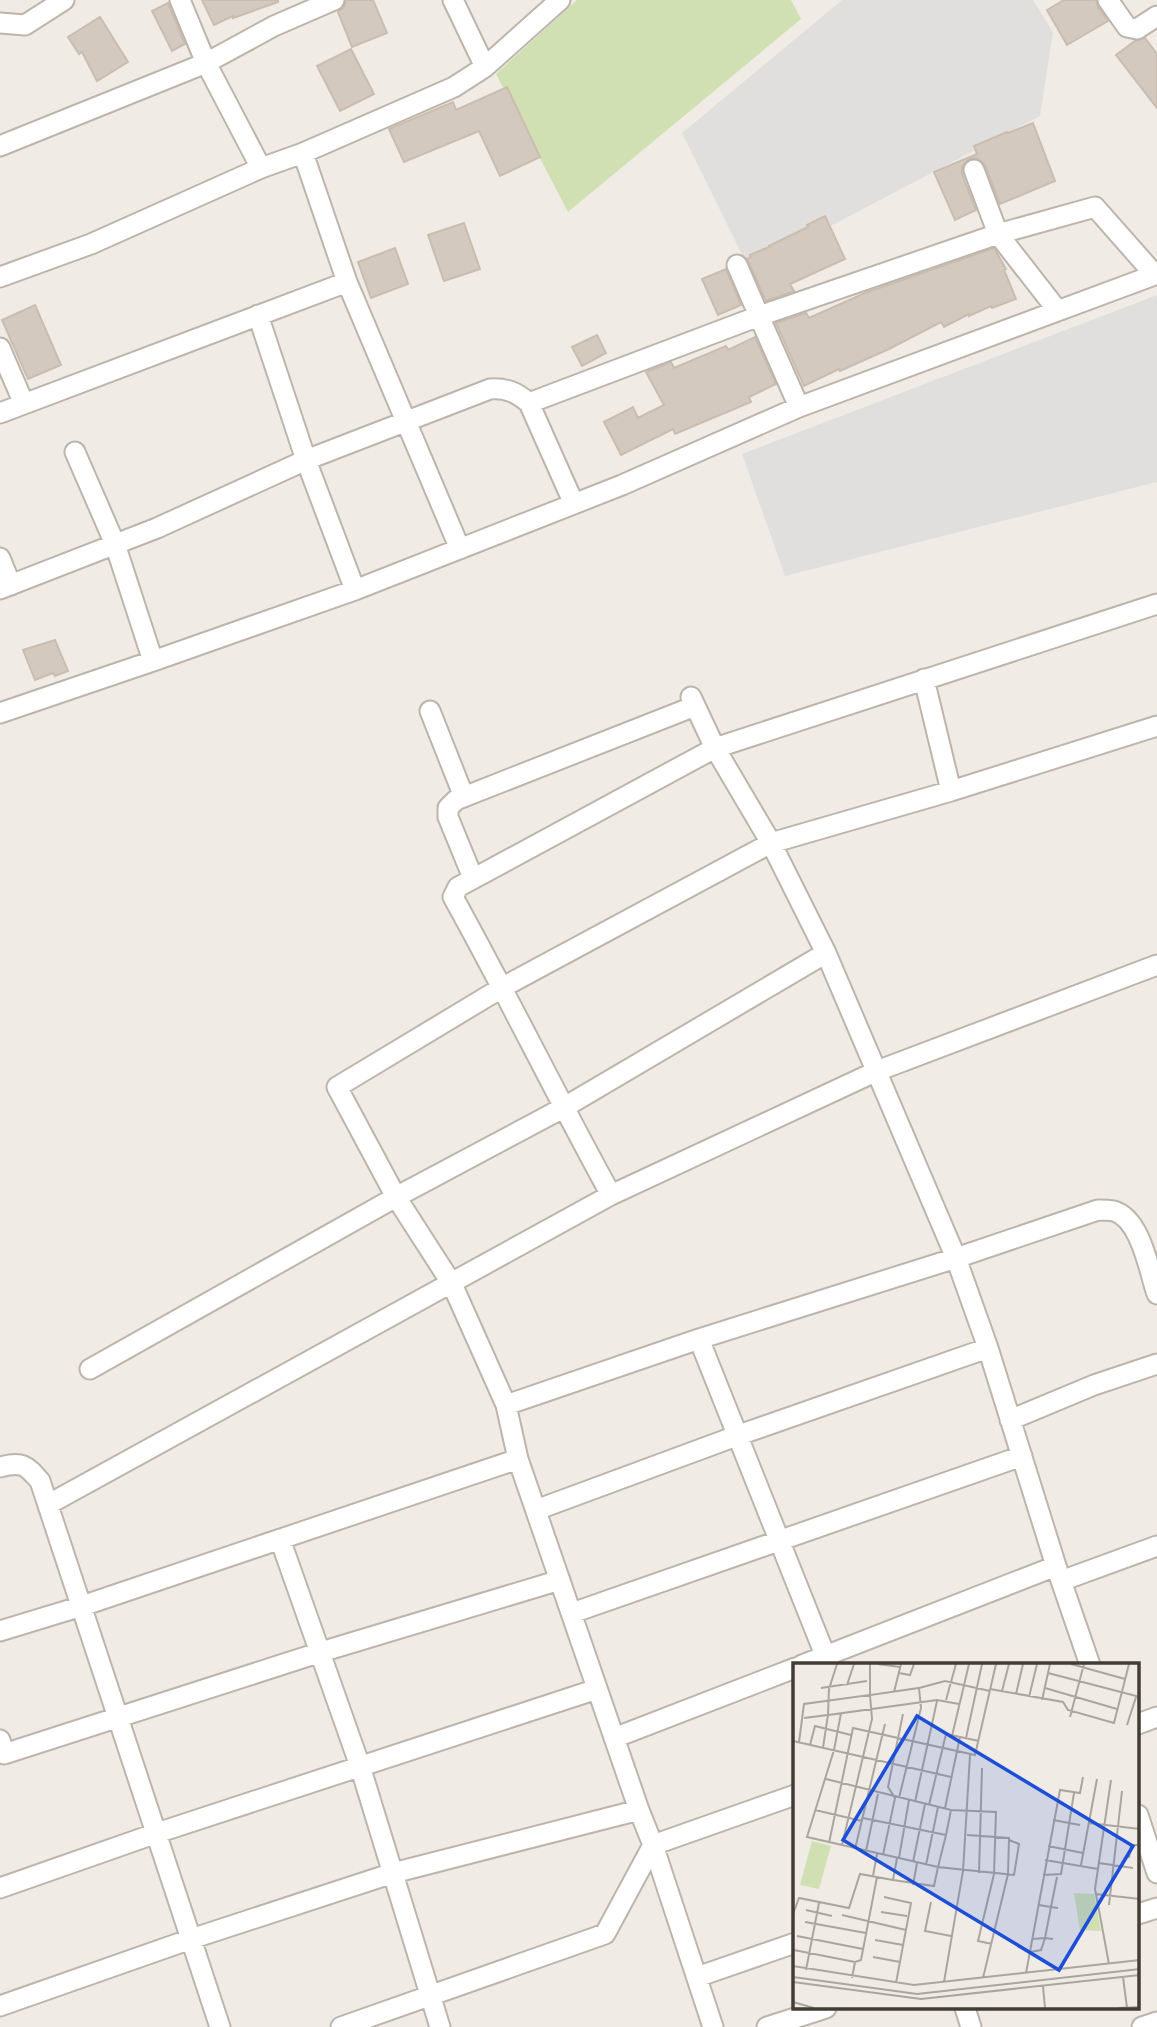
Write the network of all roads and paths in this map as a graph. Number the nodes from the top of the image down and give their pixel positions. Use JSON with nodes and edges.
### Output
{"nodes":[{"id":1,"x":64,"y":0,"type":"edge"},
{"id":2,"x":180,"y":0,"type":"edge"},
{"id":3,"x":334,"y":0,"type":"edge"},
{"id":4,"x":453,"y":0,"type":"edge"},
{"id":5,"x":560,"y":0,"type":"edge"},
{"id":6,"x":1108,"y":0,"type":"edge"},
{"id":7,"x":1153,"y":0,"type":"edge"},
{"id":8,"x":1157,"y":6,"type":"edge"},
{"id":9,"x":1157,"y":16,"type":"edge"},
{"id":10,"x":0,"y":23,"type":"edge"},
{"id":11,"x":205,"y":62,"type":"junction"},
{"id":12,"x":485,"y":67,"type":"junction"},
{"id":13,"x":0,"y":146,"type":"edge"},
{"id":14,"x":303,"y":153,"type":"junction"},
{"id":15,"x":261,"y":168,"type":"junction"},
{"id":16,"x":974,"y":170,"type":"dead end"},
{"id":17,"x":998,"y":234,"type":"junction"},
{"id":18,"x":737,"y":265,"type":"dead end"},
{"id":19,"x":1156,"y":275,"type":"edge"},
{"id":20,"x":0,"y":277,"type":"edge"},
{"id":21,"x":347,"y":282,"type":"junction"},
{"id":22,"x":1058,"y":311,"type":"junction"},
{"id":23,"x":258,"y":315,"type":"junction"},
{"id":24,"x":759,"y":316,"type":"junction"},
{"id":25,"x":0,"y":348,"type":"edge"},
{"id":26,"x":529,"y":403,"type":"junction"},
{"id":27,"x":24,"y":404,"type":"junction"},
{"id":28,"x":799,"y":407,"type":"junction"},
{"id":29,"x":0,"y":413,"type":"edge"},
{"id":30,"x":406,"y":420,"type":"junction"},
{"id":31,"x":75,"y":452,"type":"dead end"},
{"id":32,"x":306,"y":460,"type":"junction"},
{"id":33,"x":574,"y":504,"type":"junction"},
{"id":34,"x":115,"y":544,"type":"junction"},
{"id":35,"x":460,"y":549,"type":"junction"},
{"id":36,"x":0,"y":558,"type":"edge"},
{"id":37,"x":5,"y":587,"type":"edge"},
{"id":38,"x":355,"y":590,"type":"junction"},
{"id":39,"x":1157,"y":604,"type":"edge"},
{"id":40,"x":153,"y":662,"type":"junction"},
{"id":41,"x":924,"y":679,"type":"junction"},
{"id":42,"x":430,"y":710,"type":"dead end"},
{"id":43,"x":0,"y":713,"type":"edge"},
{"id":44,"x":1157,"y":726,"type":"edge"},
{"id":45,"x":715,"y":748,"type":"junction"},
{"id":46,"x":951,"y":791,"type":"junction"},
{"id":47,"x":464,"y":797,"type":"junction"},
{"id":48,"x":771,"y":843,"type":"junction"},
{"id":49,"x":473,"y":878,"type":"junction"},
{"id":50,"x":826,"y":953,"type":"junction"},
{"id":51,"x":1157,"y":965,"type":"edge"},
{"id":52,"x":503,"y":987,"type":"junction"},
{"id":53,"x":877,"y":1071,"type":"junction"},
{"id":54,"x":563,"y":1108,"type":"junction"},
{"id":55,"x":611,"y":1195,"type":"junction"},
{"id":56,"x":396,"y":1197,"type":"junction"},
{"id":57,"x":956,"y":1258,"type":"junction"},
{"id":58,"x":452,"y":1283,"type":"junction"},
{"id":59,"x":1157,"y":1294,"type":"edge"},
{"id":60,"x":699,"y":1339,"type":"junction"},
{"id":61,"x":988,"y":1348,"type":"junction"},
{"id":62,"x":1157,"y":1364,"type":"edge"},
{"id":63,"x":90,"y":1368,"type":"dead end"},
{"id":64,"x":506,"y":1405,"type":"junction"},
{"id":65,"x":1010,"y":1420,"type":"junction"},
{"id":66,"x":738,"y":1435,"type":"junction"},
{"id":67,"x":1021,"y":1456,"type":"junction"},
{"id":68,"x":518,"y":1459,"type":"junction"},
{"id":69,"x":0,"y":1467,"type":"edge"},
{"id":70,"x":48,"y":1504,"type":"junction"},
{"id":71,"x":536,"y":1510,"type":"junction"},
{"id":72,"x":279,"y":1539,"type":"junction"},
{"id":73,"x":780,"y":1540,"type":"junction"},
{"id":74,"x":1157,"y":1546,"type":"edge"},
{"id":75,"x":1058,"y":1573,"type":"junction"},
{"id":76,"x":560,"y":1580,"type":"junction"},
{"id":77,"x":82,"y":1606,"type":"junction"},
{"id":78,"x":572,"y":1613,"type":"junction"},
{"id":79,"x":0,"y":1631,"type":"edge"},
{"id":80,"x":321,"y":1652,"type":"junction"},
{"id":81,"x":828,"y":1660,"type":"edge"},
{"id":82,"x":1089,"y":1663,"type":"edge"},
{"id":83,"x":793,"y":1669,"type":"edge"},
{"id":84,"x":597,"y":1689,"type":"junction"},
{"id":85,"x":1157,"y":1717,"type":"edge"},
{"id":86,"x":120,"y":1718,"type":"junction"},
{"id":87,"x":1140,"y":1723,"type":"edge"},
{"id":88,"x":614,"y":1738,"type":"junction"},
{"id":89,"x":0,"y":1740,"type":"edge"},
{"id":90,"x":360,"y":1766,"type":"junction"},
{"id":91,"x":793,"y":1797,"type":"edge"},
{"id":92,"x":639,"y":1810,"type":"junction"},
{"id":93,"x":1140,"y":1824,"type":"edge"},
{"id":94,"x":157,"y":1833,"type":"junction"},
{"id":95,"x":653,"y":1845,"type":"junction"},
{"id":96,"x":393,"y":1873,"type":"junction"},
{"id":97,"x":1157,"y":1873,"type":"edge"},
{"id":98,"x":0,"y":1888,"type":"edge"},
{"id":99,"x":1157,"y":1908,"type":"edge"},
{"id":100,"x":1140,"y":1913,"type":"edge"},
{"id":101,"x":191,"y":1940,"type":"junction"},
{"id":102,"x":793,"y":1944,"type":"edge"},
{"id":103,"x":697,"y":1977,"type":"junction"},
{"id":104,"x":430,"y":1995,"type":"junction"},
{"id":105,"x":0,"y":2006,"type":"edge"},
{"id":106,"x":820,"y":2010,"type":"edge"},
{"id":107,"x":965,"y":2010,"type":"edge"},
{"id":108,"x":1157,"y":2022,"type":"edge"},
{"id":109,"x":220,"y":2027,"type":"edge"},
{"id":110,"x":341,"y":2027,"type":"edge"},
{"id":111,"x":440,"y":2027,"type":"edge"},
{"id":112,"x":713,"y":2027,"type":"edge"},
{"id":113,"x":767,"y":2027,"type":"edge"},
{"id":114,"x":971,"y":2027,"type":"edge"},
{"id":115,"x":1142,"y":2027,"type":"edge"}],
"edges":[{"from":1,"to":10,"type":"street"},
{"from":2,"to":11,"type":"street"},
{"from":3,"to":11,"type":"street"},
{"from":4,"to":12,"type":"street"},
{"from":5,"to":12,"type":"street"},
{"from":6,"to":9,"type":"street"},
{"from":7,"to":8,"type":"street"},
{"from":11,"to":13,"type":"street"},
{"from":11,"to":15,"type":"street"},
{"from":12,"to":14,"type":"street"},
{"from":14,"to":15,"type":"street"},
{"from":14,"to":21,"type":"street"},
{"from":15,"to":20,"type":"street"},
{"from":16,"to":17,"type":"street"},
{"from":17,"to":19,"type":"street"},
{"from":17,"to":22,"type":"street"},
{"from":17,"to":24,"type":"street"},
{"from":18,"to":24,"type":"street"},
{"from":19,"to":22,"type":"street"},
{"from":21,"to":23,"type":"street"},
{"from":21,"to":30,"type":"street"},
{"from":22,"to":28,"type":"street"},
{"from":23,"to":27,"type":"street"},
{"from":23,"to":32,"type":"street"},
{"from":24,"to":26,"type":"street"},
{"from":24,"to":28,"type":"street"},
{"from":25,"to":27,"type":"street"},
{"from":26,"to":30,"type":"street"},
{"from":26,"to":33,"type":"street"},
{"from":27,"to":29,"type":"street"},
{"from":28,"to":33,"type":"street"},
{"from":30,"to":32,"type":"street"},
{"from":30,"to":35,"type":"street"},
{"from":31,"to":34,"type":"street"},
{"from":32,"to":34,"type":"street"},
{"from":32,"to":38,"type":"street"},
{"from":33,"to":35,"type":"street"},
{"from":34,"to":37,"type":"street"},
{"from":34,"to":40,"type":"street"},
{"from":35,"to":38,"type":"street"},
{"from":36,"to":37,"type":"street"},
{"from":38,"to":40,"type":"street"},
{"from":39,"to":41,"type":"street"},
{"from":40,"to":43,"type":"street"},
{"from":41,"to":45,"type":"street"},
{"from":41,"to":46,"type":"street"},
{"from":42,"to":47,"type":"street"},
{"from":44,"to":46,"type":"street"},
{"from":45,"to":47,"type":"street"},
{"from":45,"to":48,"type":"street"},
{"from":45,"to":49,"type":"street"},
{"from":46,"to":48,"type":"street"},
{"from":47,"to":49,"type":"street"},
{"from":48,"to":50,"type":"street"},
{"from":48,"to":52,"type":"street"},
{"from":49,"to":52,"type":"street"},
{"from":50,"to":53,"type":"street"},
{"from":50,"to":54,"type":"street"},
{"from":51,"to":53,"type":"street"},
{"from":52,"to":54,"type":"street"},
{"from":52,"to":56,"type":"street"},
{"from":53,"to":55,"type":"street"},
{"from":53,"to":57,"type":"street"},
{"from":54,"to":55,"type":"street"},
{"from":54,"to":56,"type":"street"},
{"from":55,"to":58,"type":"street"},
{"from":56,"to":58,"type":"street"},
{"from":56,"to":63,"type":"street"},
{"from":57,"to":59,"type":"street"},
{"from":57,"to":60,"type":"street"},
{"from":57,"to":61,"type":"street"},
{"from":58,"to":64,"type":"street"},
{"from":58,"to":70,"type":"street"},
{"from":60,"to":64,"type":"street"},
{"from":60,"to":66,"type":"street"},
{"from":61,"to":65,"type":"street"},
{"from":61,"to":66,"type":"street"},
{"from":62,"to":65,"type":"street"},
{"from":64,"to":68,"type":"street"},
{"from":65,"to":67,"type":"street"},
{"from":66,"to":71,"type":"street"},
{"from":66,"to":73,"type":"street"},
{"from":67,"to":73,"type":"street"},
{"from":67,"to":75,"type":"street"},
{"from":68,"to":71,"type":"street"},
{"from":68,"to":72,"type":"street"},
{"from":69,"to":70,"type":"street"},
{"from":70,"to":77,"type":"street"},
{"from":71,"to":76,"type":"street"},
{"from":72,"to":77,"type":"street"},
{"from":72,"to":80,"type":"street"},
{"from":73,"to":78,"type":"street"},
{"from":73,"to":81,"type":"street"},
{"from":74,"to":75,"type":"street"},
{"from":75,"to":81,"type":"street"},
{"from":75,"to":82,"type":"street"},
{"from":76,"to":78,"type":"street"},
{"from":76,"to":80,"type":"street"},
{"from":77,"to":79,"type":"street"},
{"from":77,"to":86,"type":"street"},
{"from":78,"to":84,"type":"street"},
{"from":80,"to":86,"type":"street"},
{"from":80,"to":90,"type":"street"},
{"from":83,"to":88,"type":"street"},
{"from":84,"to":88,"type":"street"},
{"from":84,"to":90,"type":"street"},
{"from":85,"to":87,"type":"street"},
{"from":86,"to":89,"type":"street"},
{"from":86,"to":94,"type":"street"},
{"from":88,"to":92,"type":"street"},
{"from":90,"to":94,"type":"street"},
{"from":90,"to":96,"type":"street"},
{"from":91,"to":95,"type":"street"},
{"from":92,"to":95,"type":"street"},
{"from":92,"to":96,"type":"street"},
{"from":93,"to":97,"type":"street"},
{"from":94,"to":98,"type":"street"},
{"from":94,"to":101,"type":"street"},
{"from":95,"to":103,"type":"street"},
{"from":95,"to":104,"type":"street"},
{"from":96,"to":101,"type":"street"},
{"from":96,"to":104,"type":"street"},
{"from":99,"to":100,"type":"street"},
{"from":101,"to":105,"type":"street"},
{"from":101,"to":109,"type":"street"},
{"from":102,"to":103,"type":"street"},
{"from":103,"to":112,"type":"street"},
{"from":104,"to":110,"type":"street"},
{"from":104,"to":111,"type":"street"},
{"from":106,"to":113,"type":"street"},
{"from":107,"to":114,"type":"street"},
{"from":108,"to":115,"type":"street"}]}
